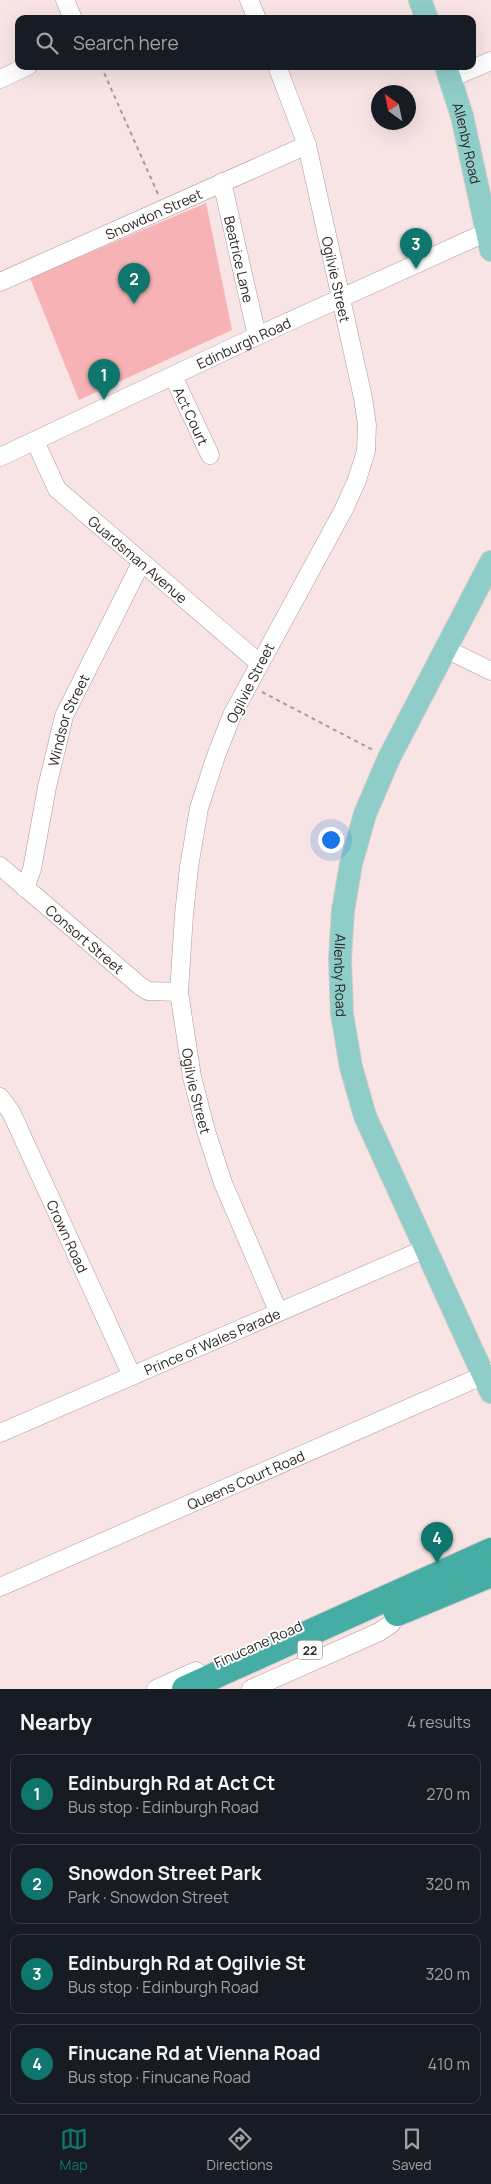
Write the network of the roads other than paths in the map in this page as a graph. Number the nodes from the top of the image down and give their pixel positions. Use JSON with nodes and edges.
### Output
{"nodes":[{"id":1,"x":65,"y":0,"type":"edge"},
{"id":2,"x":249,"y":0,"type":"edge"},
{"id":3,"x":420,"y":0,"type":"edge"},
{"id":4,"x":71,"y":15,"type":"edge"},
{"id":5,"x":255,"y":15,"type":"edge"},
{"id":6,"x":426,"y":15,"type":"edge"},
{"id":7,"x":491,"y":61,"type":"edge"},
{"id":8,"x":476,"y":65,"type":"edge"},
{"id":9,"x":19,"y":70,"type":"edge"},
{"id":10,"x":279,"y":70,"type":"edge"},
{"id":11,"x":448,"y":72,"type":"edge"},
{"id":12,"x":0,"y":79,"type":"edge"},
{"id":13,"x":307,"y":145,"type":"junction"},
{"id":14,"x":222,"y":182,"type":"junction"},
{"id":15,"x":489,"y":241,"type":"edge"},
{"id":16,"x":0,"y":282,"type":"edge"},
{"id":17,"x":340,"y":298,"type":"junction"},
{"id":18,"x":257,"y":336,"type":"junction"},
{"id":19,"x":174,"y":376,"type":"junction"},
{"id":20,"x":35,"y":441,"type":"junction"},
{"id":21,"x":210,"y":455,"type":"dead end"},
{"id":22,"x":0,"y":457,"type":"edge"},
{"id":23,"x":491,"y":562,"type":"edge"},
{"id":24,"x":141,"y":563,"type":"junction"},
{"id":25,"x":446,"y":649,"type":"junction"},
{"id":26,"x":259,"y":662,"type":"junction"},
{"id":27,"x":491,"y":672,"type":"edge"},
{"id":28,"x":0,"y":866,"type":"edge"},
{"id":29,"x":25,"y":888,"type":"junction"},
{"id":30,"x":180,"y":992,"type":"junction"},
{"id":31,"x":0,"y":1097,"type":"edge"},
{"id":32,"x":425,"y":1249,"type":"junction"},
{"id":33,"x":278,"y":1312,"type":"junction"},
{"id":34,"x":132,"y":1376,"type":"junction"},
{"id":35,"x":488,"y":1380,"type":"edge"},
{"id":36,"x":0,"y":1433,"type":"edge"},
{"id":37,"x":491,"y":1551,"type":"edge"},
{"id":38,"x":491,"y":1574,"type":"edge"},
{"id":39,"x":0,"y":1587,"type":"edge"},
{"id":40,"x":362,"y":1611,"type":"junction"},
{"id":41,"x":400,"y":1611,"type":"junction"},
{"id":42,"x":156,"y":1689,"type":"edge"},
{"id":43,"x":186,"y":1689,"type":"edge"},
{"id":44,"x":220,"y":1689,"type":"edge"},
{"id":45,"x":252,"y":1689,"type":"edge"}],
"edges":[{"from":1,"to":4,"type":"street"},
{"from":2,"to":5,"type":"street"},
{"from":3,"to":6,"type":"main road"},
{"from":7,"to":8,"type":"street"},
{"from":9,"to":12,"type":"street"},
{"from":10,"to":13,"type":"street","name":"Ogilvie Street"},
{"from":11,"to":15,"type":"main road","name":"Allenby Road"},
{"from":13,"to":14,"type":"street","name":"Snowdon Street"},
{"from":13,"to":17,"type":"street","name":"Ogilvie Street"},
{"from":14,"to":16,"type":"street","name":"Snowdon Street"},
{"from":14,"to":18,"type":"street","name":"Beatrice Lane"},
{"from":15,"to":17,"type":"street","name":"Edinburgh Road"},
{"from":17,"to":18,"type":"street","name":"Edinburgh Road"},
{"from":17,"to":26,"type":"street","name":"Ogilvie Street"},
{"from":18,"to":19,"type":"street","name":"Edinburgh Road"},
{"from":19,"to":20,"type":"street","name":"Edinburgh Road"},
{"from":19,"to":21,"type":"street","name":"Act Court"},
{"from":20,"to":22,"type":"street","name":"Edinburgh Road"},
{"from":20,"to":24,"type":"street","name":"Guardsman Avenue"},
{"from":23,"to":25,"type":"main road","name":"Allenby Road"},
{"from":24,"to":26,"type":"street","name":"Guardsman Avenue"},
{"from":24,"to":29,"type":"street","name":"Windsor Street"},
{"from":25,"to":27,"type":"street"},
{"from":25,"to":32,"type":"main road","name":"Allenby Road"},
{"from":26,"to":30,"type":"street","name":"Ogilvie Street"},
{"from":28,"to":29,"type":"street","name":"Consort Street"},
{"from":29,"to":30,"type":"street","name":"Consort Street"},
{"from":30,"to":33,"type":"street","name":"Ogilvie Street"},
{"from":31,"to":34,"type":"street","name":"Crown Road"},
{"from":32,"to":33,"type":"street","name":"Prince of Wales Parade"},
{"from":32,"to":35,"type":"main road","name":"Allenby Road"},
{"from":33,"to":34,"type":"street","name":"Prince of Wales Parade"},
{"from":34,"to":36,"type":"street","name":"Prince of Wales Parade"},
{"from":35,"to":39,"type":"street","name":"Queens Court Road"},
{"from":37,"to":40,"type":"highway","name":"Finucane Road","number":"22"},
{"from":38,"to":41,"type":"highway","name":"Finucane Road","number":"22"},
{"from":40,"to":42,"type":"street","name":"Finucane Road"},
{"from":40,"to":43,"type":"highway","name":"Finucane Road","number":"22"},
{"from":41,"to":44,"type":"highway","name":"Finucane Road","number":"22"},
{"from":41,"to":45,"type":"street","name":"Finucane Road"}]}
